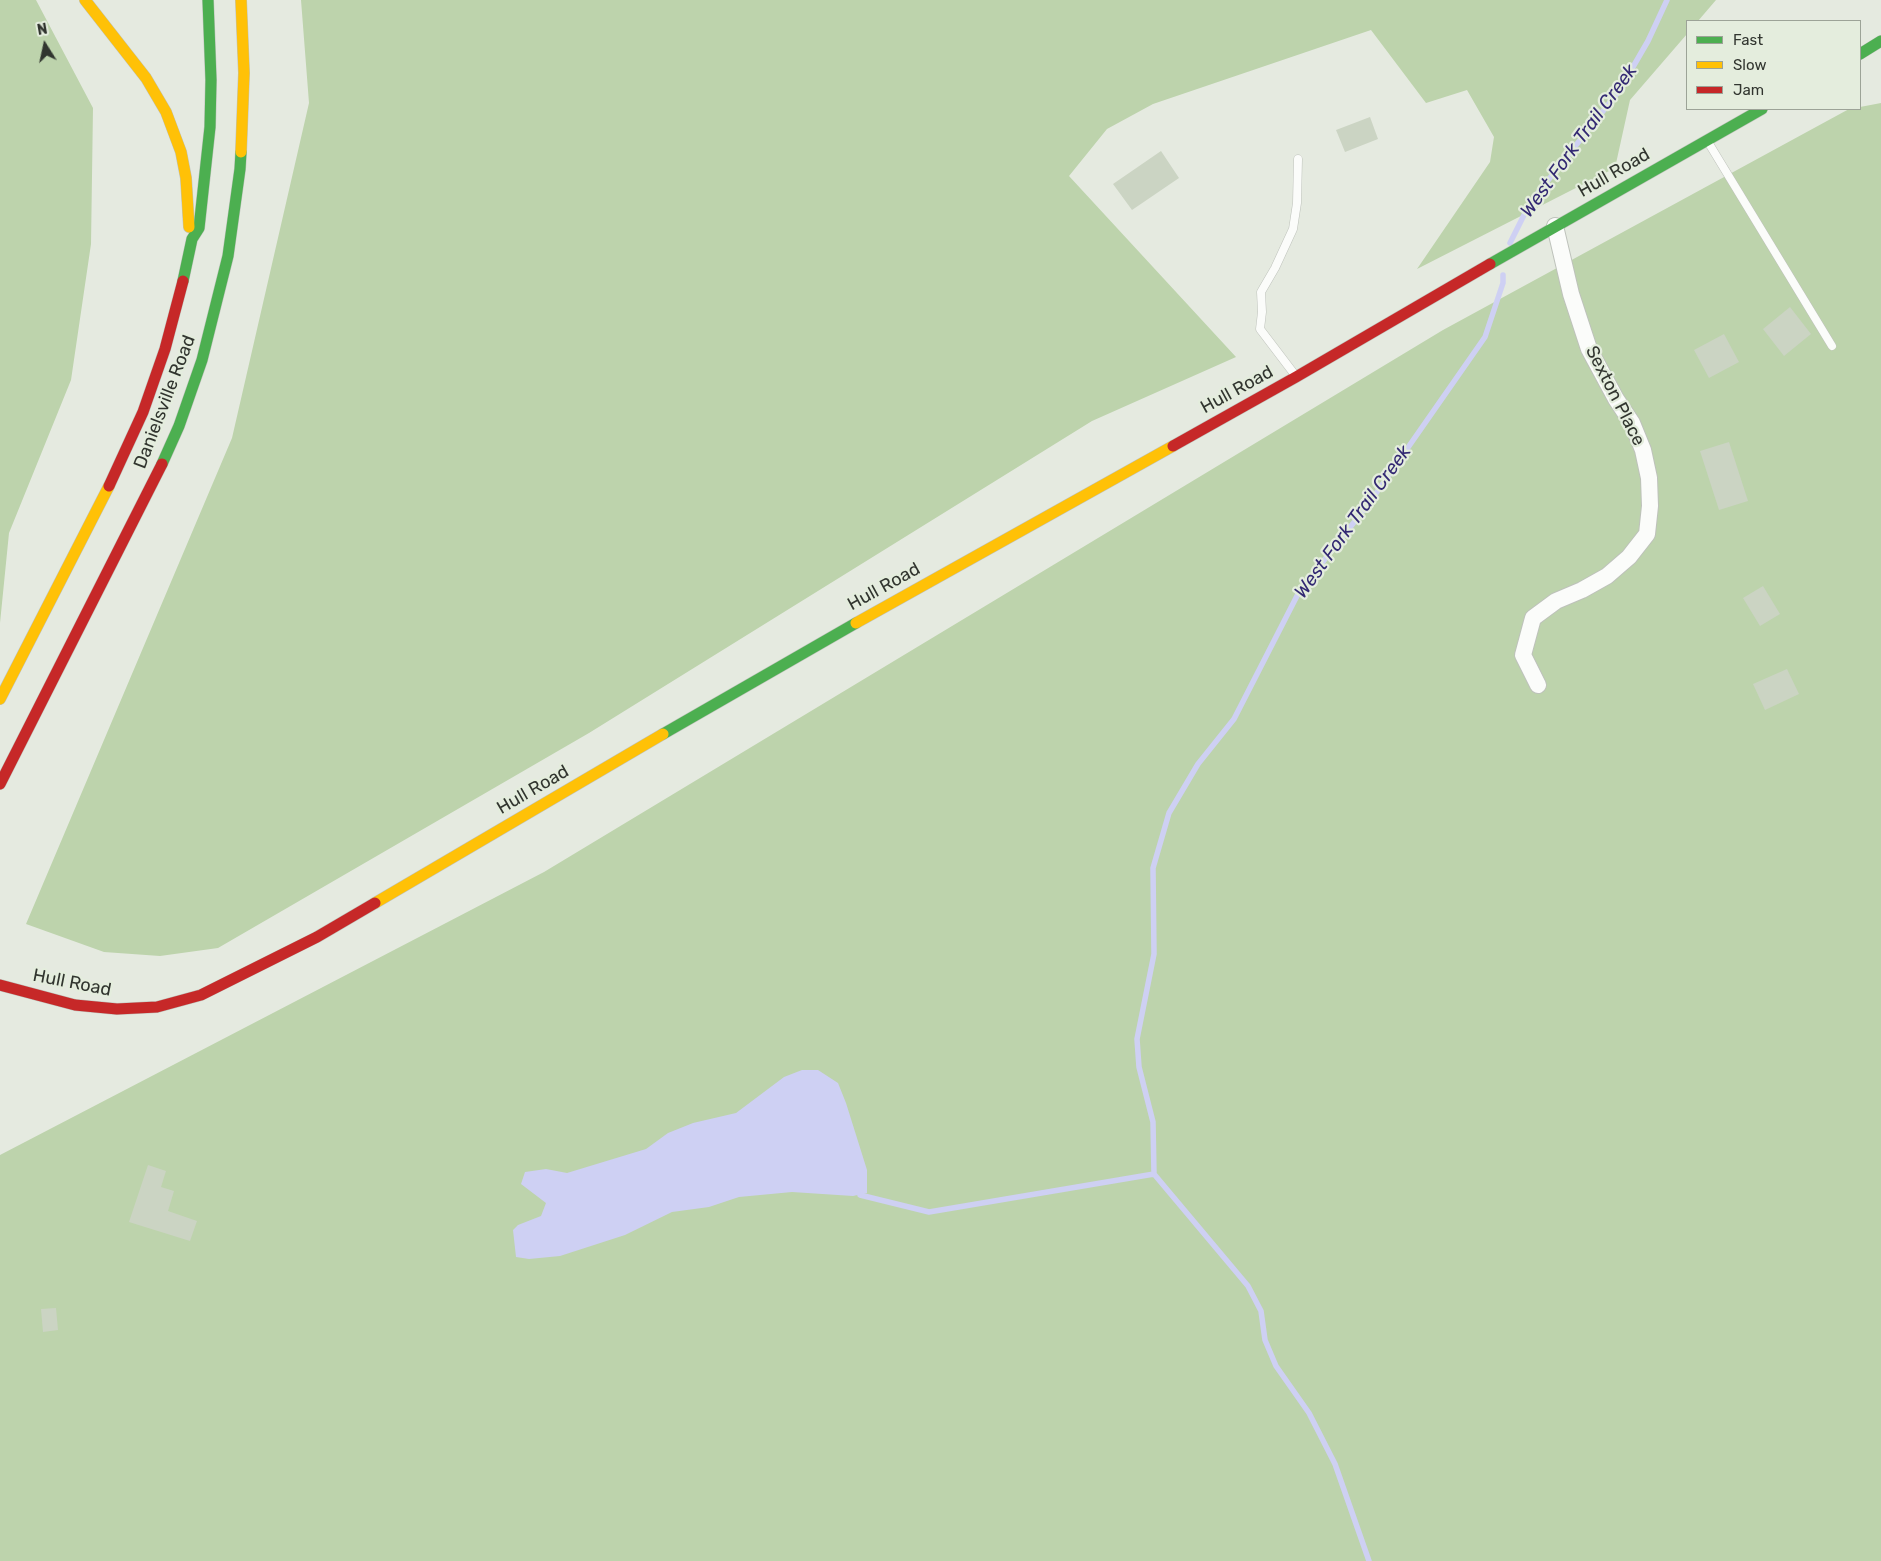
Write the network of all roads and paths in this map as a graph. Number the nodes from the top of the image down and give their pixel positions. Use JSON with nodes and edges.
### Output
{"nodes":[{"id":1,"x":85,"y":0,"type":"edge"},
{"id":2,"x":208,"y":0,"type":"edge"},
{"id":3,"x":241,"y":0,"type":"edge"},
{"id":4,"x":1881,"y":42,"type":"edge"},
{"id":5,"x":1861,"y":53,"type":"edge"},
{"id":6,"x":1760,"y":110,"type":"edge"},
{"id":7,"x":1707,"y":140,"type":"junction"},
{"id":8,"x":1298,"y":159,"type":"dead end"},
{"id":9,"x":1555,"y":226,"type":"junction"},
{"id":10,"x":192,"y":239,"type":"junction"},
{"id":11,"x":1832,"y":346,"type":"dead end"},
{"id":12,"x":1296,"y":377,"type":"junction"},
{"id":13,"x":1538,"y":685,"type":"dead end"},
{"id":14,"x":0,"y":699,"type":"edge"},
{"id":15,"x":0,"y":784,"type":"edge"},
{"id":16,"x":3,"y":985,"type":"edge"}],
"edges":[{"from":1,"to":10,"type":"main road"},
{"from":2,"to":10,"type":"main road","name":"Danielsville Road"},
{"from":3,"to":15,"type":"main road","name":"Danielsville Road"},
{"from":4,"to":5,"type":"main road"},
{"from":6,"to":7,"type":"main road","name":"Hull Road"},
{"from":7,"to":9,"type":"main road","name":"Hull Road"},
{"from":7,"to":11,"type":"lane"},
{"from":8,"to":12,"type":"lane"},
{"from":9,"to":12,"type":"main road","name":"Hull Road"},
{"from":9,"to":13,"type":"street","name":"Sexton Place"},
{"from":10,"to":14,"type":"main road","name":"Danielsville Road"},
{"from":12,"to":16,"type":"main road","name":"Hull Road"}]}
